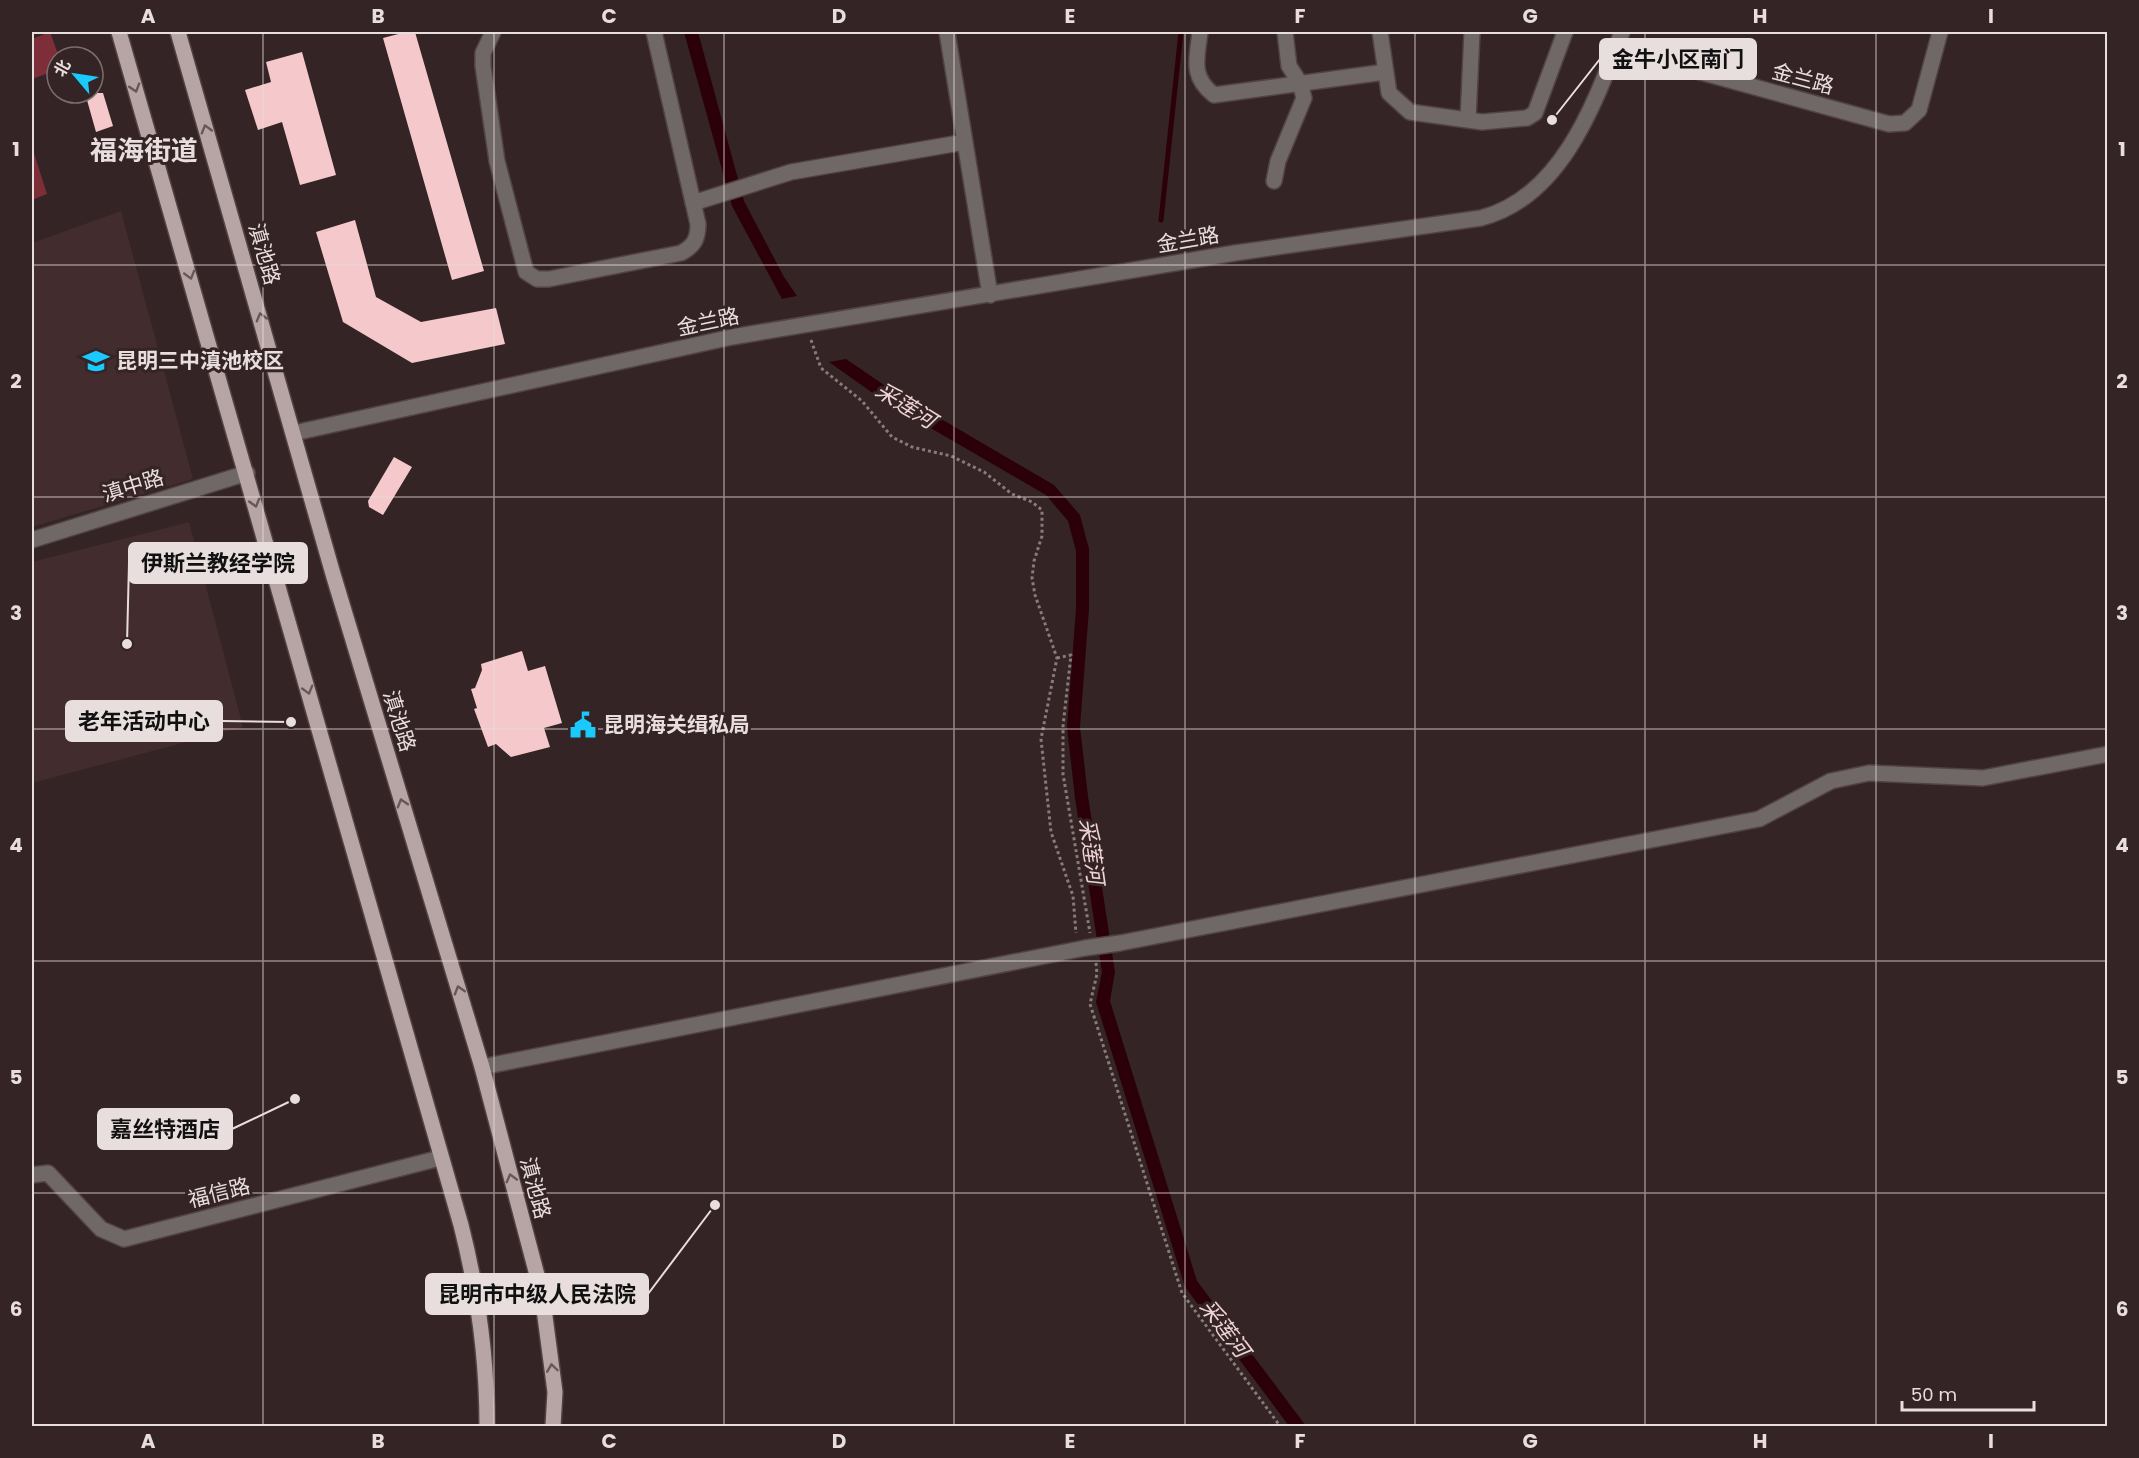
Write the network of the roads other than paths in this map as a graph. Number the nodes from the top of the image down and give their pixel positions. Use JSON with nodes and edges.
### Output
{"nodes":[{"id":1,"x":119,"y":32,"type":"edge"},
{"id":2,"x":178,"y":32,"type":"edge"},
{"id":3,"x":493,"y":32,"type":"edge"},
{"id":4,"x":654,"y":32,"type":"edge"},
{"id":5,"x":946,"y":32,"type":"edge"},
{"id":6,"x":1200,"y":32,"type":"edge"},
{"id":7,"x":1286,"y":32,"type":"edge"},
{"id":8,"x":1380,"y":32,"type":"edge"},
{"id":9,"x":1472,"y":32,"type":"edge"},
{"id":10,"x":1565,"y":32,"type":"edge"},
{"id":11,"x":1622,"y":32,"type":"edge"},
{"id":12,"x":1940,"y":32,"type":"edge"},
{"id":13,"x":1613,"y":54,"type":"junction"},
{"id":14,"x":1385,"y":72,"type":"junction"},
{"id":15,"x":1300,"y":84,"type":"junction"},
{"id":16,"x":1468,"y":120,"type":"junction"},
{"id":17,"x":965,"y":142,"type":"junction"},
{"id":18,"x":1274,"y":181,"type":"dead end"},
{"id":19,"x":693,"y":202,"type":"junction"},
{"id":20,"x":990,"y":295,"type":"junction"},
{"id":21,"x":294,"y":433,"type":"junction"},
{"id":22,"x":247,"y":473,"type":"junction"},
{"id":23,"x":32,"y":540,"type":"edge"},
{"id":24,"x":2108,"y":754,"type":"edge"},
{"id":25,"x":482,"y":1067,"type":"junction"},
{"id":26,"x":440,"y":1158,"type":"junction"},
{"id":27,"x":32,"y":1175,"type":"edge"},
{"id":28,"x":486,"y":1426,"type":"edge"},
{"id":29,"x":553,"y":1426,"type":"edge"}],
"edges":[{"from":1,"to":22,"type":"main road","one_way":true},
{"from":21,"to":2,"type":"main road","name":"滇池路","one_way":true},
{"from":3,"to":19,"type":"street"},
{"from":4,"to":19,"type":"street"},
{"from":5,"to":17,"type":"street"},
{"from":6,"to":15,"type":"street"},
{"from":7,"to":15,"type":"street"},
{"from":8,"to":14,"type":"street"},
{"from":9,"to":16,"type":"street"},
{"from":10,"to":16,"type":"street"},
{"from":11,"to":13,"type":"street"},
{"from":12,"to":13,"type":"street","name":"金兰路"},
{"from":13,"to":20,"type":"street","name":"金兰路"},
{"from":14,"to":15,"type":"street"},
{"from":14,"to":16,"type":"street"},
{"from":15,"to":18,"type":"street"},
{"from":17,"to":19,"type":"street"},
{"from":17,"to":20,"type":"street"},
{"from":20,"to":21,"type":"street","name":"金兰路"},
{"from":25,"to":21,"type":"main road","name":"滇池路","one_way":true},
{"from":22,"to":23,"type":"street","name":"滇中路"},
{"from":22,"to":26,"type":"main road","one_way":true},
{"from":24,"to":25,"type":"street","bridge":true},
{"from":29,"to":25,"type":"main road","name":"滇池路","one_way":true},
{"from":26,"to":27,"type":"street","name":"福信路"},
{"from":26,"to":28,"type":"main road"}]}
